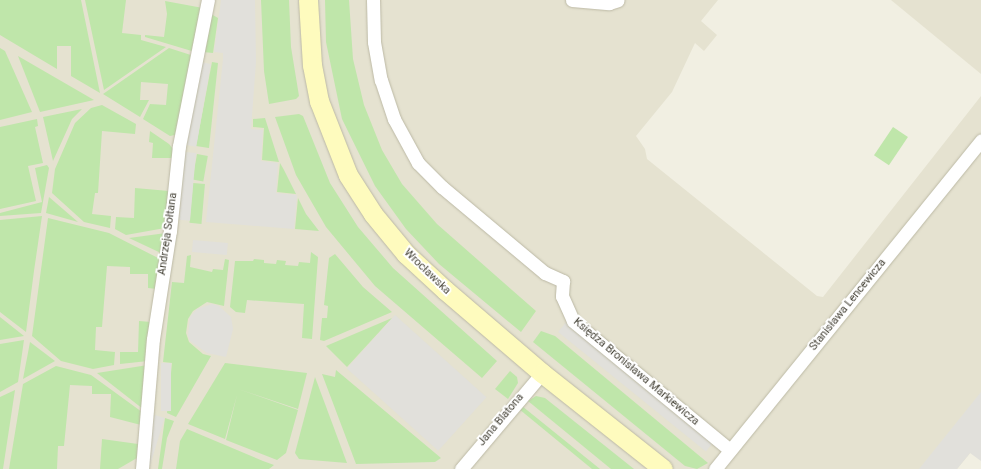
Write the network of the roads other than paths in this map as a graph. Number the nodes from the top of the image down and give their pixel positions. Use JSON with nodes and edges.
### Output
{"nodes":[{"id":1,"x":208,"y":0,"type":"edge"},
{"id":2,"x":308,"y":0,"type":"edge"},
{"id":3,"x":373,"y":0,"type":"edge"},
{"id":4,"x":572,"y":0,"type":"edge"},
{"id":5,"x":618,"y":0,"type":"edge"},
{"id":6,"x":981,"y":140,"type":"edge"},
{"id":7,"x":542,"y":373,"type":"junction"},
{"id":8,"x":730,"y":450,"type":"junction"},
{"id":9,"x":142,"y":469,"type":"edge"},
{"id":10,"x":461,"y":469,"type":"edge"},
{"id":11,"x":663,"y":469,"type":"edge"},
{"id":12,"x":715,"y":469,"type":"edge"}],
"edges":[{"from":1,"to":9,"type":"street","name":"Andrzeja Sołtana"},
{"from":2,"to":7,"type":"street","name":"Wrocławska"},
{"from":3,"to":8,"type":"street","name":"Księdza Bronisława Markiewicza"},
{"from":4,"to":5,"type":"street"},
{"from":6,"to":8,"type":"street","name":"Stanisława Lencewicza"},
{"from":7,"to":10,"type":"street","name":"Jana Blatona"},
{"from":7,"to":11,"type":"street","name":"Wrocławska"},
{"from":8,"to":12,"type":"street","name":"Stanisława Lencewicza"}]}
